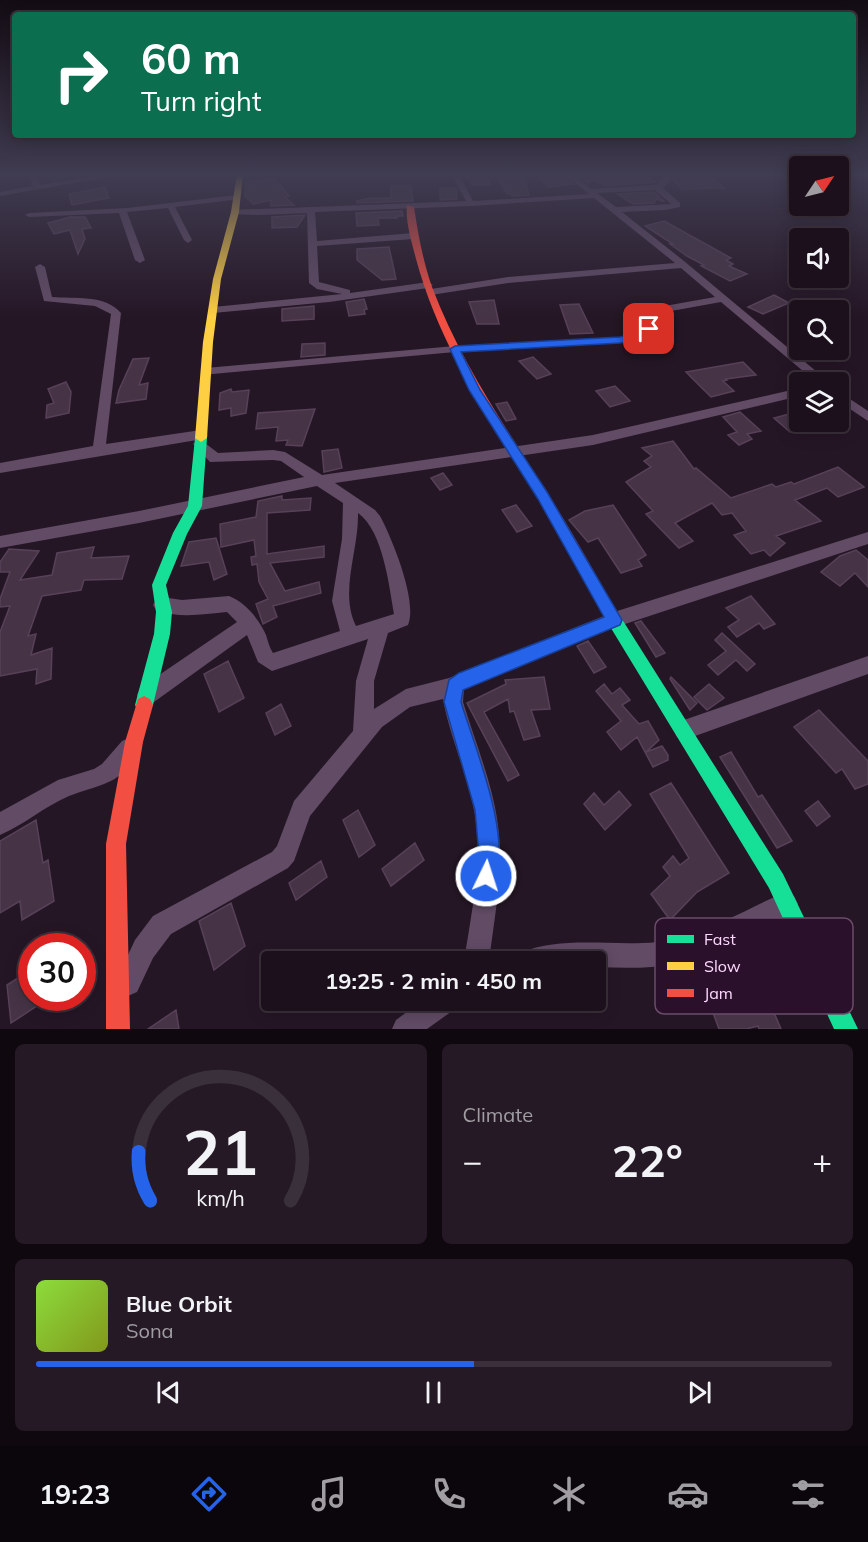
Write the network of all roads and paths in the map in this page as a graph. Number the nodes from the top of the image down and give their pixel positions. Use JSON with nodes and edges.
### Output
{"nodes":[{"id":1,"x":126,"y":222,"type":"edge"},
{"id":2,"x":179,"y":222,"type":"edge"},
{"id":3,"x":232,"y":222,"type":"edge"},
{"id":4,"x":312,"y":222,"type":"edge"},
{"id":5,"x":412,"y":222,"type":"edge"},
{"id":6,"x":628,"y":222,"type":"edge"},
{"id":7,"x":413,"y":236,"type":"junction"},
{"id":8,"x":188,"y":240,"type":"dead end"},
{"id":9,"x":313,"y":244,"type":"junction"},
{"id":10,"x":140,"y":260,"type":"dead end"},
{"id":11,"x":683,"y":266,"type":"junction"},
{"id":12,"x":40,"y":267,"type":"dead end"},
{"id":13,"x":430,"y":288,"type":"junction"},
{"id":14,"x":356,"y":294,"type":"junction"},
{"id":15,"x":722,"y":298,"type":"junction"},
{"id":16,"x":213,"y":310,"type":"junction"},
{"id":17,"x":455,"y":349,"type":"junction"},
{"id":18,"x":206,"y":372,"type":"junction"},
{"id":19,"x":811,"y":372,"type":"edge"},
{"id":20,"x":789,"y":395,"type":"edge"},
{"id":21,"x":849,"y":403,"type":"edge"},
{"id":22,"x":868,"y":417,"type":"edge"},
{"id":23,"x":201,"y":439,"type":"junction"},
{"id":24,"x":99,"y":450,"type":"junction"},
{"id":25,"x":513,"y":453,"type":"junction"},
{"id":26,"x":0,"y":468,"type":"edge"},
{"id":27,"x":322,"y":481,"type":"junction"},
{"id":28,"x":350,"y":501,"type":"junction"},
{"id":29,"x":195,"y":506,"type":"junction"},
{"id":30,"x":868,"y":538,"type":"edge"},
{"id":31,"x":0,"y":542,"type":"edge"},
{"id":32,"x":162,"y":605,"type":"junction"},
{"id":33,"x":614,"y":620,"type":"junction"},
{"id":34,"x":252,"y":627,"type":"junction"},
{"id":35,"x":381,"y":627,"type":"junction"},
{"id":36,"x":352,"y":636,"type":"junction"},
{"id":37,"x":868,"y":665,"type":"edge"},
{"id":38,"x":455,"y":686,"type":"junction"},
{"id":39,"x":147,"y":695,"type":"junction"},
{"id":40,"x":684,"y":730,"type":"junction"},
{"id":41,"x":363,"y":736,"type":"junction"},
{"id":42,"x":134,"y":742,"type":"junction"},
{"id":43,"x":0,"y":824,"type":"edge"},
{"id":44,"x":786,"y":904,"type":"junction"},
{"id":45,"x":756,"y":918,"type":"edge"},
{"id":46,"x":793,"y":918,"type":"edge"},
{"id":47,"x":477,"y":951,"type":"edge"},
{"id":48,"x":655,"y":954,"type":"edge"},
{"id":49,"x":606,"y":956,"type":"edge"},
{"id":50,"x":430,"y":1011,"type":"edge"},
{"id":51,"x":839,"y":1014,"type":"edge"},
{"id":52,"x":118,"y":1019,"type":"edge"},
{"id":53,"x":405,"y":1029,"type":"edge"},
{"id":54,"x":846,"y":1029,"type":"edge"}],
"edges":[{"from":1,"to":10,"type":"street"},
{"from":2,"to":8,"type":"street"},
{"from":3,"to":16,"type":"street"},
{"from":4,"to":9,"type":"street"},
{"from":5,"to":7,"type":"street"},
{"from":6,"to":11,"type":"street"},
{"from":7,"to":9,"type":"street"},
{"from":7,"to":13,"type":"street"},
{"from":9,"to":14,"type":"street"},
{"from":11,"to":13,"type":"street"},
{"from":11,"to":15,"type":"street"},
{"from":12,"to":24,"type":"street"},
{"from":13,"to":14,"type":"street"},
{"from":13,"to":17,"type":"street"},
{"from":14,"to":16,"type":"street"},
{"from":15,"to":17,"type":"street"},
{"from":15,"to":19,"type":"street"},
{"from":16,"to":18,"type":"street"},
{"from":17,"to":18,"type":"street"},
{"from":17,"to":25,"type":"street"},
{"from":18,"to":23,"type":"street"},
{"from":20,"to":25,"type":"street"},
{"from":21,"to":22,"type":"street"},
{"from":23,"to":24,"type":"street"},
{"from":23,"to":27,"type":"street"},
{"from":23,"to":29,"type":"street"},
{"from":24,"to":26,"type":"street"},
{"from":25,"to":27,"type":"street"},
{"from":25,"to":33,"type":"street"},
{"from":27,"to":28,"type":"street"},
{"from":27,"to":29,"type":"street"},
{"from":28,"to":35,"type":"street"},
{"from":28,"to":36,"type":"street"},
{"from":29,"to":31,"type":"street"},
{"from":29,"to":32,"type":"street"},
{"from":30,"to":33,"type":"street"},
{"from":32,"to":34,"type":"street"},
{"from":32,"to":39,"type":"street"},
{"from":33,"to":38,"type":"street"},
{"from":33,"to":40,"type":"street"},
{"from":34,"to":36,"type":"street"},
{"from":34,"to":39,"type":"street"},
{"from":35,"to":36,"type":"street"},
{"from":35,"to":41,"type":"street"},
{"from":37,"to":40,"type":"street"},
{"from":38,"to":41,"type":"street"},
{"from":38,"to":47,"type":"street"},
{"from":39,"to":42,"type":"street"},
{"from":40,"to":44,"type":"street"},
{"from":41,"to":52,"type":"street"},
{"from":42,"to":43,"type":"street"},
{"from":42,"to":52,"type":"street"},
{"from":44,"to":45,"type":"street"},
{"from":44,"to":46,"type":"street"},
{"from":48,"to":49,"type":"street"},
{"from":50,"to":53,"type":"street"},
{"from":51,"to":54,"type":"street"}]}
